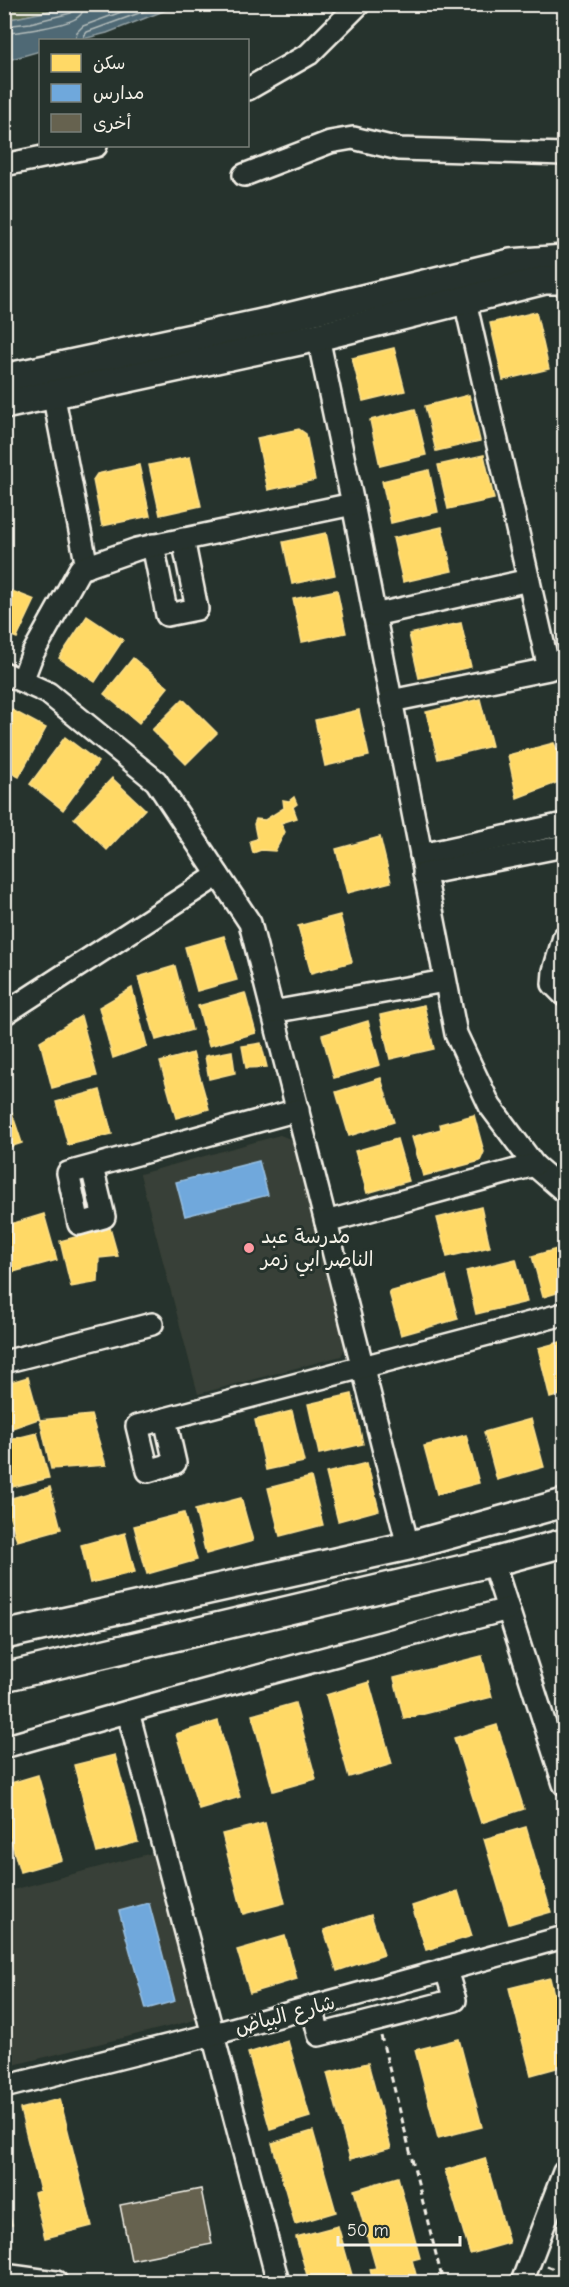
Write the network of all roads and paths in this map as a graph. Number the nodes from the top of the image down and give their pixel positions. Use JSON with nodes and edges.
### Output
{"nodes":[{"id":1,"x":359,"y":4,"type":"edge"},
{"id":2,"x":249,"y":88,"type":"edge"},
{"id":3,"x":91,"y":147,"type":"edge"},
{"id":4,"x":564,"y":154,"type":"edge"},
{"id":5,"x":4,"y":165,"type":"edge"},
{"id":6,"x":244,"y":175,"type":"dead end"},
{"id":7,"x":564,"y":259,"type":"edge"},
{"id":8,"x":564,"y":280,"type":"edge"},
{"id":9,"x":465,"y":301,"type":"junction"},
{"id":10,"x":318,"y":337,"type":"junction"},
{"id":11,"x":4,"y":378,"type":"edge"},
{"id":12,"x":53,"y":393,"type":"junction"},
{"id":13,"x":4,"y":405,"type":"edge"},
{"id":14,"x":353,"y":504,"type":"junction"},
{"id":15,"x":183,"y":539,"type":"junction"},
{"id":16,"x":153,"y":545,"type":"junction"},
{"id":17,"x":87,"y":567,"type":"junction"},
{"id":18,"x":529,"y":580,"type":"junction"},
{"id":19,"x":374,"y":615,"type":"junction"},
{"id":20,"x":13,"y":677,"type":"edge"},
{"id":21,"x":391,"y":701,"type":"junction"},
{"id":22,"x":564,"y":824,"type":"edge"},
{"id":23,"x":564,"y":846,"type":"edge"},
{"id":24,"x":422,"y":864,"type":"junction"},
{"id":25,"x":218,"y":874,"type":"junction"},
{"id":26,"x":564,"y":937,"type":"edge"},
{"id":27,"x":445,"y":981,"type":"junction"},
{"id":28,"x":564,"y":995,"type":"edge"},
{"id":29,"x":272,"y":1012,"type":"junction"},
{"id":30,"x":4,"y":1014,"type":"edge"},
{"id":31,"x":298,"y":1110,"type":"junction"},
{"id":32,"x":534,"y":1165,"type":"junction"},
{"id":33,"x":92,"y":1167,"type":"junction"},
{"id":34,"x":564,"y":1191,"type":"edge"},
{"id":35,"x":326,"y":1222,"type":"junction"},
{"id":36,"x":564,"y":1314,"type":"edge"},
{"id":37,"x":152,"y":1324,"type":"dead end"},
{"id":38,"x":4,"y":1362,"type":"edge"},
{"id":39,"x":363,"y":1365,"type":"junction"},
{"id":40,"x":165,"y":1419,"type":"junction"},
{"id":41,"x":564,"y":1503,"type":"edge"},
{"id":42,"x":564,"y":1543,"type":"edge"},
{"id":43,"x":408,"y":1546,"type":"junction"},
{"id":44,"x":494,"y":1562,"type":"junction"},
{"id":45,"x":508,"y":1609,"type":"junction"},
{"id":46,"x":4,"y":1635,"type":"edge"},
{"id":47,"x":4,"y":1677,"type":"edge"},
{"id":48,"x":128,"y":1712,"type":"junction"},
{"id":49,"x":4,"y":1747,"type":"edge"},
{"id":50,"x":564,"y":1784,"type":"edge"},
{"id":51,"x":564,"y":1937,"type":"edge"},
{"id":52,"x":446,"y":1970,"type":"junction"},
{"id":53,"x":312,"y":2007,"type":"junction"},
{"id":54,"x":377,"y":2020,"type":"junction"},
{"id":55,"x":214,"y":2034,"type":"junction"},
{"id":56,"x":4,"y":2087,"type":"edge"},
{"id":57,"x":564,"y":2172,"type":"edge"},
{"id":58,"x":4,"y":2275,"type":"edge"},
{"id":59,"x":56,"y":2283,"type":"edge"},
{"id":60,"x":278,"y":2283,"type":"edge"},
{"id":61,"x":443,"y":2283,"type":"edge"},
{"id":62,"x":522,"y":2283,"type":"edge"}],
"edges":[{"from":1,"to":2,"type":"street"},
{"from":3,"to":5,"type":"street"},
{"from":4,"to":6,"type":"street"},
{"from":7,"to":11,"type":"main road"},
{"from":8,"to":9,"type":"main road"},
{"from":9,"to":10,"type":"main road"},
{"from":9,"to":18,"type":"street"},
{"from":10,"to":12,"type":"main road"},
{"from":10,"to":14,"type":"street"},
{"from":12,"to":13,"type":"main road"},
{"from":12,"to":17,"type":"street"},
{"from":14,"to":15,"type":"street"},
{"from":14,"to":19,"type":"street"},
{"from":15,"to":16,"type":"street"},
{"from":15,"to":16,"type":"street"},
{"from":16,"to":17,"type":"street"},
{"from":17,"to":20,"type":"street"},
{"from":18,"to":19,"type":"street"},
{"from":18,"to":21,"type":"street"},
{"from":19,"to":21,"type":"street"},
{"from":20,"to":25,"type":"street"},
{"from":21,"to":24,"type":"street"},
{"from":22,"to":24,"type":"street"},
{"from":23,"to":24,"type":"street"},
{"from":24,"to":27,"type":"street"},
{"from":25,"to":29,"type":"street"},
{"from":25,"to":30,"type":"street"},
{"from":26,"to":28,"type":"street"},
{"from":27,"to":29,"type":"street"},
{"from":27,"to":32,"type":"street"},
{"from":29,"to":31,"type":"street"},
{"from":31,"to":33,"type":"street"},
{"from":31,"to":35,"type":"street"},
{"from":32,"to":34,"type":"street"},
{"from":32,"to":35,"type":"street"},
{"from":33,"to":33,"type":"street"},
{"from":35,"to":39,"type":"street"},
{"from":36,"to":39,"type":"street"},
{"from":37,"to":38,"type":"street"},
{"from":39,"to":40,"type":"street"},
{"from":39,"to":43,"type":"street"},
{"from":40,"to":40,"type":"street"},
{"from":41,"to":43,"type":"main road"},
{"from":42,"to":44,"type":"main road"},
{"from":43,"to":46,"type":"main road"},
{"from":44,"to":45,"type":"street"},
{"from":44,"to":47,"type":"main road"},
{"from":45,"to":48,"type":"street"},
{"from":45,"to":50,"type":"street"},
{"from":48,"to":49,"type":"street"},
{"from":48,"to":55,"type":"street"},
{"from":51,"to":52,"type":"street","name":"شارع البياض"},
{"from":52,"to":53,"type":"street","name":"شارع البياض"},
{"from":52,"to":54,"type":"street"},
{"from":53,"to":54,"type":"street"},
{"from":53,"to":55,"type":"street","name":"شارع البياض"},
{"from":54,"to":61,"type":"path"},
{"from":55,"to":56,"type":"street","name":"شارع البياض"},
{"from":55,"to":60,"type":"street"},
{"from":57,"to":62,"type":"street"},
{"from":58,"to":59,"type":"street"}]}
